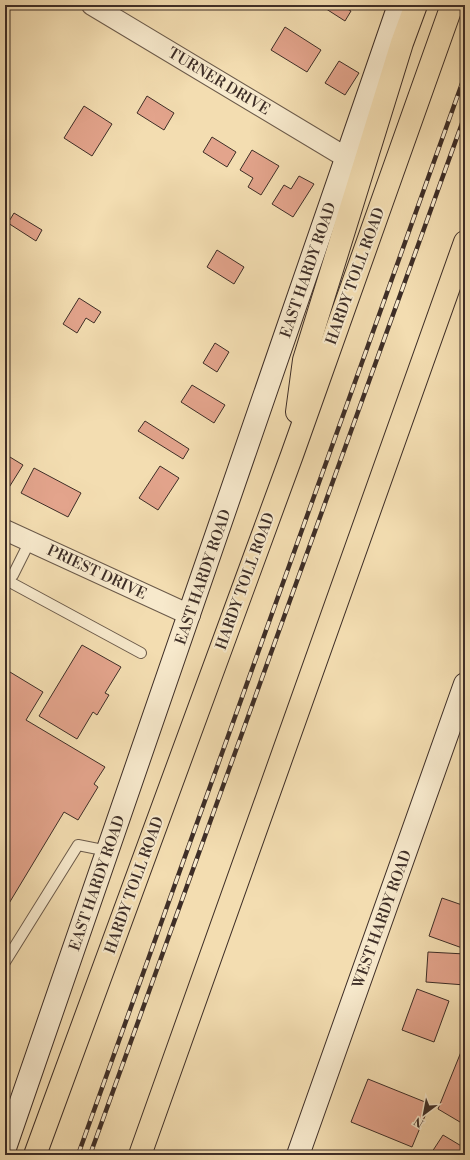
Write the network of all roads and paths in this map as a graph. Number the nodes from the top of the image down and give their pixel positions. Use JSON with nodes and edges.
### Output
{"nodes":[{"id":1,"x":400,"y":5,"type":"edge"},
{"id":2,"x":416,"y":5,"type":"edge"},
{"id":3,"x":452,"y":5,"type":"edge"},
{"id":4,"x":103,"y":8,"type":"edge"},
{"id":5,"x":347,"y":158,"type":"junction"},
{"id":6,"x":465,"y":242,"type":"edge"},
{"id":7,"x":292,"y":455,"type":"junction"},
{"id":8,"x":5,"y":530,"type":"edge"},
{"id":9,"x":30,"y":542,"type":"junction"},
{"id":10,"x":6,"y":583,"type":"edge"},
{"id":11,"x":190,"y":615,"type":"junction"},
{"id":12,"x":141,"y":654,"type":"dead end"},
{"id":13,"x":465,"y":684,"type":"edge"},
{"id":14,"x":108,"y":851,"type":"junction"},
{"id":15,"x":5,"y":962,"type":"edge"},
{"id":16,"x":6,"y":1142,"type":"edge"},
{"id":17,"x":34,"y":1155,"type":"edge"},
{"id":18,"x":140,"y":1155,"type":"edge"},
{"id":19,"x":298,"y":1155,"type":"edge"}],
"edges":[{"from":1,"to":5,"type":"main road","name":"EAST HARDY ROAD"},
{"from":2,"to":7,"type":"highway"},
{"from":3,"to":7,"type":"highway","name":"HARDY TOLL ROAD"},
{"from":4,"to":5,"type":"street","name":"TURNER DRIVE"},
{"from":5,"to":11,"type":"main road","name":"EAST HARDY ROAD"},
{"from":6,"to":18,"type":"highway"},
{"from":7,"to":17,"type":"highway","name":"HARDY TOLL ROAD"},
{"from":8,"to":9,"type":"street","name":"PRIEST DRIVE"},
{"from":9,"to":10,"type":"lane"},
{"from":9,"to":11,"type":"street","name":"PRIEST DRIVE"},
{"from":10,"to":12,"type":"lane"},
{"from":11,"to":14,"type":"main road","name":"EAST HARDY ROAD"},
{"from":13,"to":19,"type":"main road","name":"WEST HARDY ROAD"},
{"from":14,"to":15,"type":"lane"},
{"from":14,"to":16,"type":"main road","name":"EAST HARDY ROAD"}]}
